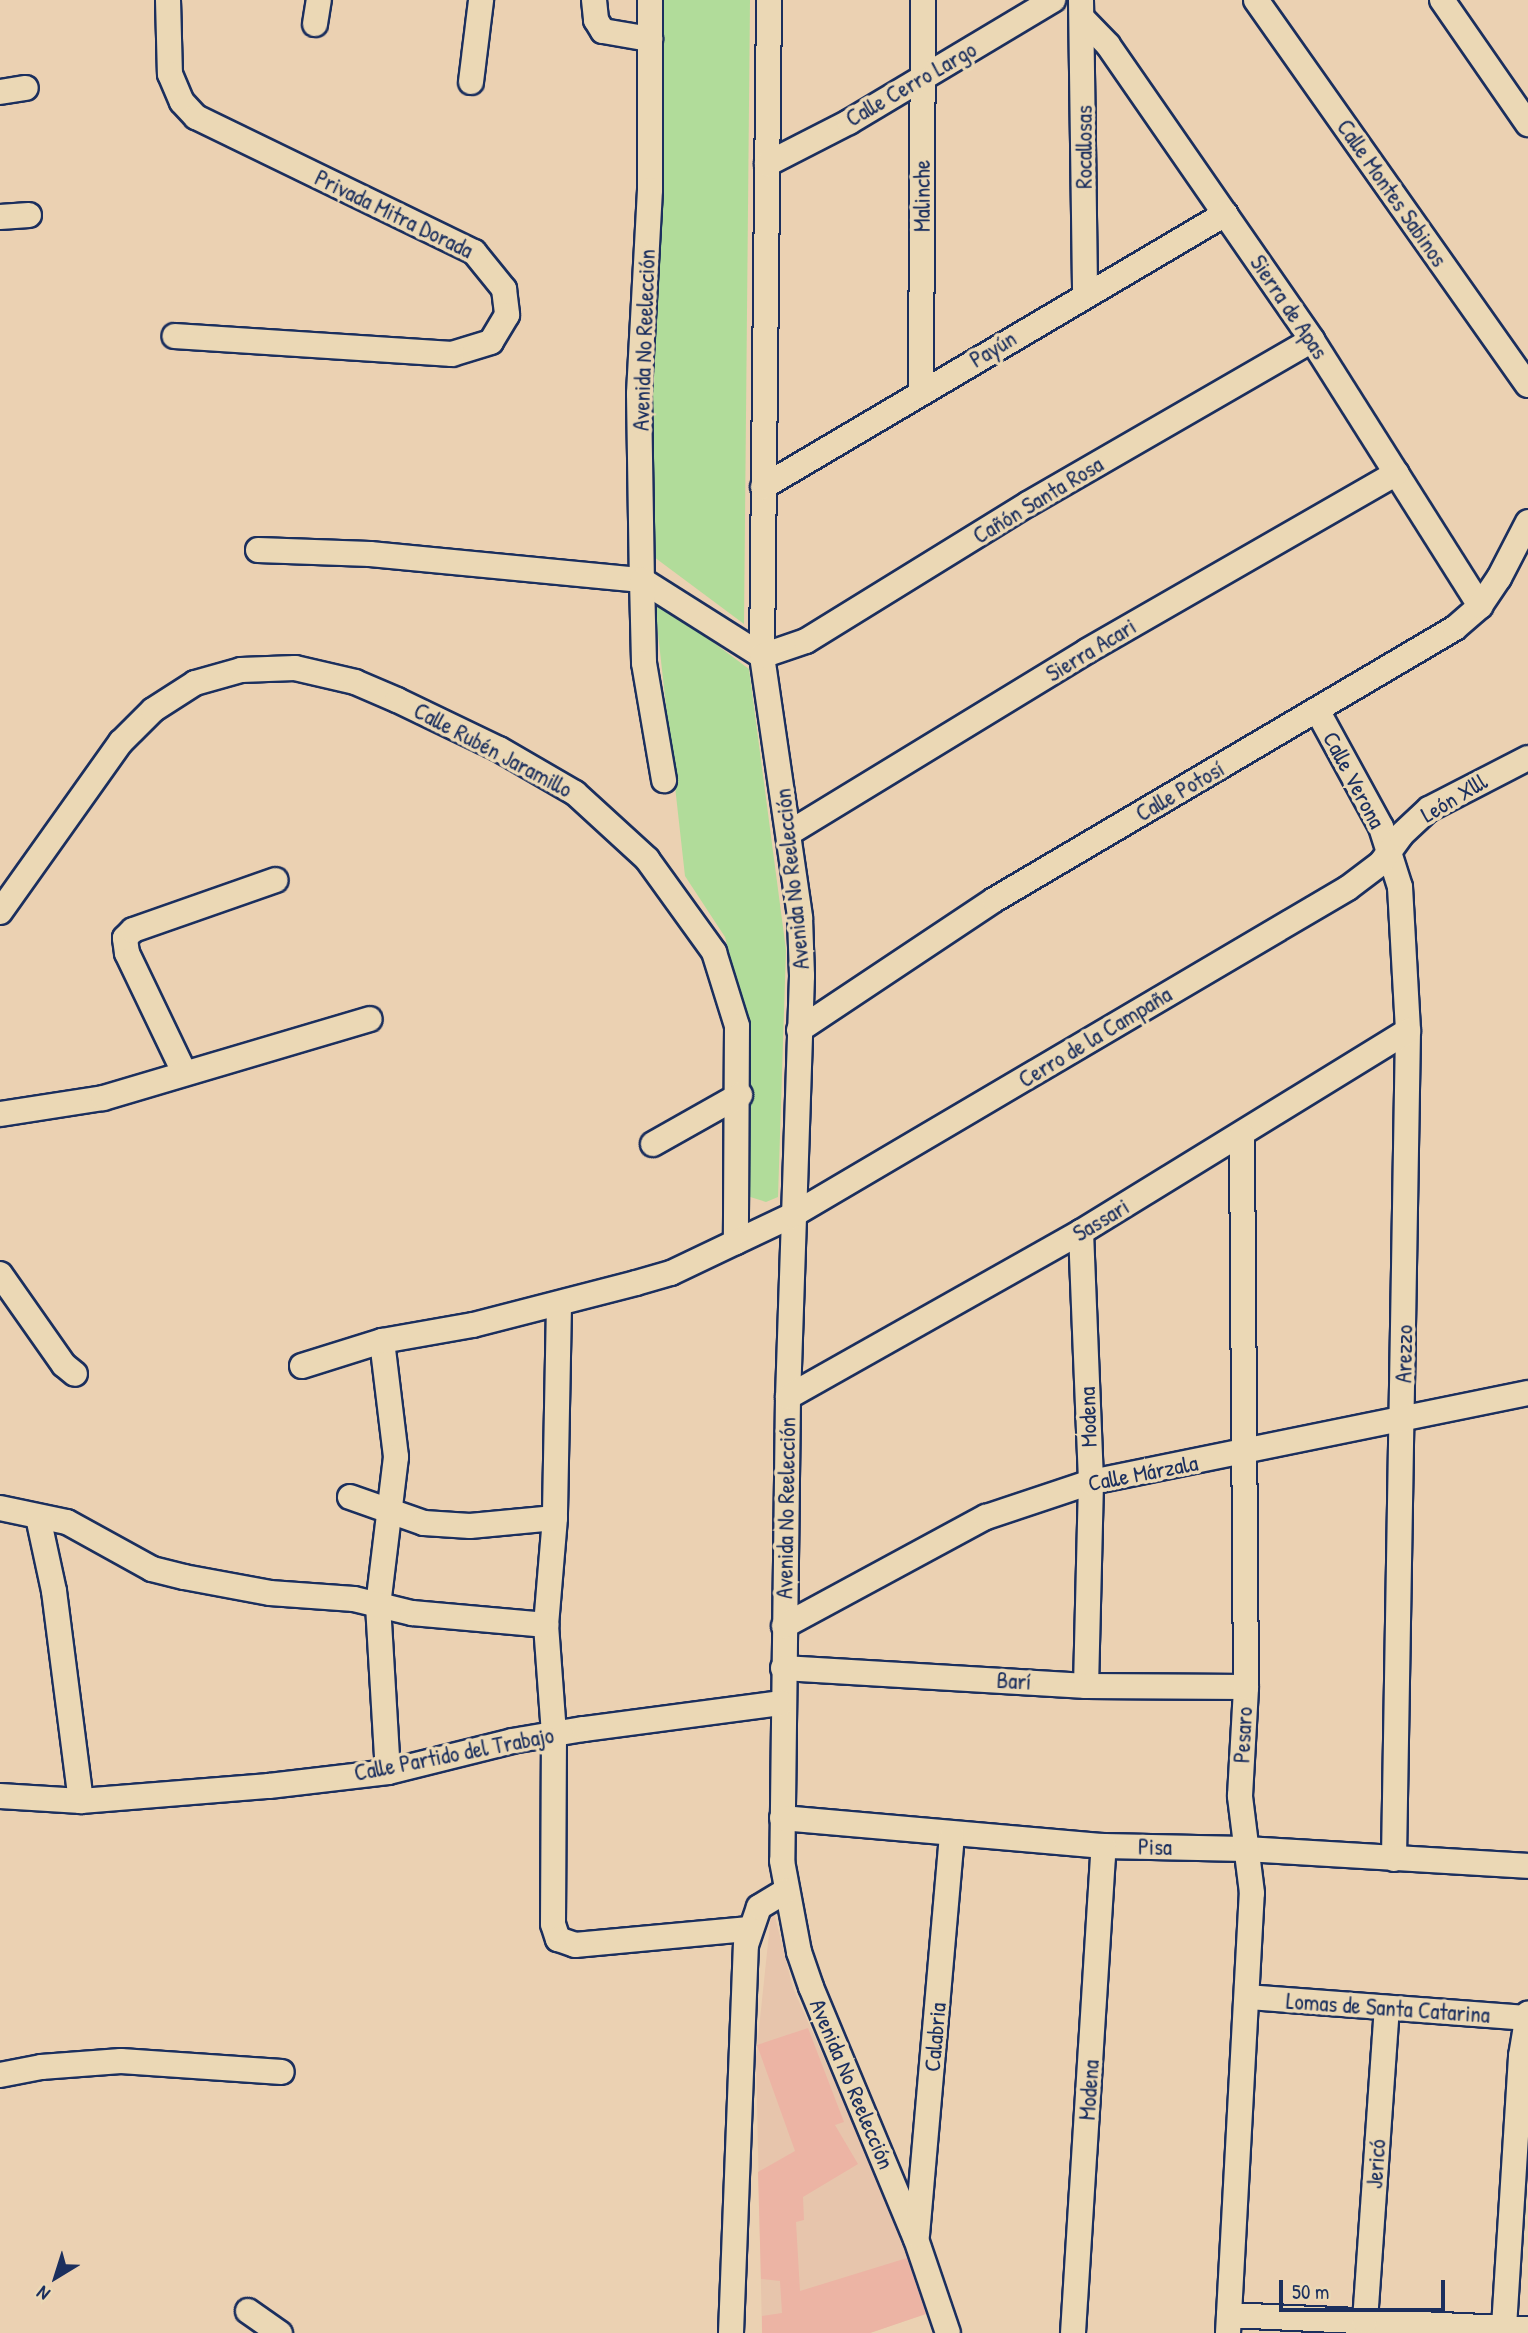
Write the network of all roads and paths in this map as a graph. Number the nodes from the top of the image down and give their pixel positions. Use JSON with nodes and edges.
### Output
{"nodes":[{"id":1,"x":168,"y":0,"type":"edge"},
{"id":2,"x":481,"y":0,"type":"edge"},
{"id":3,"x":594,"y":0,"type":"edge"},
{"id":4,"x":650,"y":0,"type":"edge"},
{"id":5,"x":769,"y":0,"type":"edge"},
{"id":6,"x":923,"y":0,"type":"edge"},
{"id":7,"x":1053,"y":0,"type":"edge"},
{"id":8,"x":1256,"y":0,"type":"edge"},
{"id":9,"x":1442,"y":0,"type":"edge"},
{"id":10,"x":1082,"y":10,"type":"edge"},
{"id":11,"x":650,"y":38,"type":"junction"},
{"id":12,"x":922,"y":79,"type":"junction"},
{"id":13,"x":471,"y":82,"type":"dead end"},
{"id":14,"x":26,"y":88,"type":"dead end"},
{"id":15,"x":0,"y":92,"type":"edge"},
{"id":16,"x":1528,"y":124,"type":"edge"},
{"id":17,"x":767,"y":164,"type":"junction"},
{"id":18,"x":1225,"y":214,"type":"junction"},
{"id":19,"x":29,"y":215,"type":"dead end"},
{"id":20,"x":0,"y":217,"type":"edge"},
{"id":21,"x":1085,"y":295,"type":"junction"},
{"id":22,"x":174,"y":336,"type":"dead end"},
{"id":23,"x":1312,"y":340,"type":"junction"},
{"id":24,"x":1528,"y":386,"type":"edge"},
{"id":25,"x":921,"y":392,"type":"junction"},
{"id":26,"x":1396,"y":473,"type":"junction"},
{"id":27,"x":762,"y":487,"type":"junction"},
{"id":28,"x":1528,"y":522,"type":"edge"},
{"id":29,"x":258,"y":550,"type":"dead end"},
{"id":30,"x":642,"y":579,"type":"junction"},
{"id":31,"x":1480,"y":606,"type":"junction"},
{"id":32,"x":762,"y":656,"type":"junction"},
{"id":33,"x":1317,"y":710,"type":"junction"},
{"id":34,"x":1528,"y":758,"type":"edge"},
{"id":35,"x":664,"y":780,"type":"dead end"},
{"id":36,"x":789,"y":833,"type":"junction"},
{"id":37,"x":1390,"y":851,"type":"junction"},
{"id":38,"x":276,"y":880,"type":"dead end"},
{"id":39,"x":0,"y":912,"type":"edge"},
{"id":40,"x":370,"y":1019,"type":"dead end"},
{"id":41,"x":799,"y":1030,"type":"junction"},
{"id":42,"x":1408,"y":1031,"type":"junction"},
{"id":43,"x":184,"y":1072,"type":"junction"},
{"id":44,"x":740,"y":1095,"type":"junction"},
{"id":45,"x":0,"y":1114,"type":"edge"},
{"id":46,"x":1242,"y":1136,"type":"junction"},
{"id":47,"x":653,"y":1144,"type":"dead end"},
{"id":48,"x":793,"y":1215,"type":"junction"},
{"id":49,"x":1082,"y":1232,"type":"junction"},
{"id":50,"x":736,"y":1242,"type":"junction"},
{"id":51,"x":0,"y":1274,"type":"edge"},
{"id":52,"x":559,"y":1304,"type":"junction"},
{"id":53,"x":382,"y":1341,"type":"junction"},
{"id":54,"x":302,"y":1366,"type":"dead end"},
{"id":55,"x":75,"y":1374,"type":"dead end"},
{"id":56,"x":1528,"y":1393,"type":"edge"},
{"id":57,"x":788,"y":1397,"type":"junction"},
{"id":58,"x":1402,"y":1420,"type":"junction"},
{"id":59,"x":1245,"y":1453,"type":"junction"},
{"id":60,"x":1091,"y":1482,"type":"junction"},
{"id":61,"x":350,"y":1497,"type":"dead end"},
{"id":62,"x":0,"y":1508,"type":"edge"},
{"id":63,"x":391,"y":1513,"type":"junction"},
{"id":64,"x":37,"y":1517,"type":"junction"},
{"id":65,"x":555,"y":1518,"type":"junction"},
{"id":66,"x":378,"y":1605,"type":"junction"},
{"id":67,"x":546,"y":1625,"type":"junction"},
{"id":68,"x":784,"y":1626,"type":"junction"},
{"id":69,"x":783,"y":1668,"type":"junction"},
{"id":70,"x":1086,"y":1686,"type":"junction"},
{"id":71,"x":1246,"y":1687,"type":"junction"},
{"id":72,"x":781,"y":1703,"type":"junction"},
{"id":73,"x":554,"y":1734,"type":"junction"},
{"id":74,"x":388,"y":1772,"type":"junction"},
{"id":75,"x":0,"y":1796,"type":"edge"},
{"id":76,"x":81,"y":1801,"type":"junction"},
{"id":77,"x":782,"y":1818,"type":"junction"},
{"id":78,"x":952,"y":1836,"type":"junction"},
{"id":79,"x":1104,"y":1846,"type":"junction"},
{"id":80,"x":1245,"y":1849,"type":"junction"},
{"id":81,"x":1394,"y":1859,"type":"junction"},
{"id":82,"x":1528,"y":1866,"type":"edge"},
{"id":83,"x":786,"y":1891,"type":"junction"},
{"id":84,"x":749,"y":1929,"type":"junction"},
{"id":85,"x":1248,"y":1997,"type":"junction"},
{"id":86,"x":1387,"y":2008,"type":"junction"},
{"id":87,"x":1528,"y":2016,"type":"edge"},
{"id":88,"x":282,"y":2072,"type":"dead end"},
{"id":89,"x":0,"y":2075,"type":"edge"},
{"id":90,"x":916,"y":2239,"type":"junction"},
{"id":91,"x":248,"y":2311,"type":"dead end"},
{"id":92,"x":1365,"y":2321,"type":"junction"},
{"id":93,"x":1228,"y":2324,"type":"edge"},
{"id":94,"x":1516,"y":2328,"type":"edge"},
{"id":95,"x":945,"y":2332,"type":"edge"},
{"id":96,"x":280,"y":2333,"type":"edge"},
{"id":97,"x":731,"y":2333,"type":"edge"},
{"id":98,"x":1073,"y":2333,"type":"edge"}],
"edges":[{"from":1,"to":22,"type":"street","name":"Privada Mitra Dorada"},
{"from":2,"to":13,"type":"street"},
{"from":3,"to":11,"type":"street"},
{"from":4,"to":11,"type":"street","name":"Avenida No Reelección"},
{"from":5,"to":17,"type":"street","name":"Avenida No Reelección"},
{"from":6,"to":12,"type":"street","name":"Malinche"},
{"from":7,"to":12,"type":"street","name":"Calle Cerro Largo"},
{"from":8,"to":24,"type":"street","name":"Calle Montes Sabinos"},
{"from":9,"to":16,"type":"street"},
{"from":10,"to":18,"type":"street","name":"Sierra de Apas"},
{"from":10,"to":21,"type":"street","name":"Rocallosas"},
{"from":11,"to":30,"type":"street","name":"Avenida No Reelección"},
{"from":12,"to":17,"type":"street","name":"Calle Cerro Largo"},
{"from":12,"to":25,"type":"street","name":"Malinche"},
{"from":14,"to":15,"type":"street"},
{"from":17,"to":27,"type":"street","name":"Avenida No Reelección"},
{"from":18,"to":21,"type":"street","name":"Payún"},
{"from":18,"to":23,"type":"street","name":"Sierra de Apas"},
{"from":19,"to":20,"type":"street"},
{"from":21,"to":25,"type":"street","name":"Payún"},
{"from":23,"to":26,"type":"street","name":"Sierra de Apas"},
{"from":23,"to":32,"type":"street","name":"Cañón Santa Rosa"},
{"from":25,"to":27,"type":"street","name":"Payún"},
{"from":26,"to":31,"type":"street","name":"Sierra de Apas"},
{"from":26,"to":36,"type":"street","name":"Sierra Acari"},
{"from":27,"to":32,"type":"street","name":"Avenida No Reelección"},
{"from":28,"to":31,"type":"street","name":"Calle Potosí"},
{"from":29,"to":30,"type":"street"},
{"from":30,"to":32,"type":"street"},
{"from":30,"to":35,"type":"street","name":"Avenida No Reelección"},
{"from":31,"to":33,"type":"street","name":"Calle Potosí"},
{"from":32,"to":36,"type":"street","name":"Avenida No Reelección"},
{"from":33,"to":37,"type":"street","name":"Calle Verona"},
{"from":33,"to":41,"type":"street","name":"Calle Potosí"},
{"from":34,"to":37,"type":"street","name":"León Xlll"},
{"from":36,"to":41,"type":"street","name":"Avenida No Reelección"},
{"from":37,"to":42,"type":"street","name":"Arezzo"},
{"from":37,"to":48,"type":"street","name":"Cerro de la Campaña"},
{"from":38,"to":43,"type":"street"},
{"from":39,"to":44,"type":"street","name":"Calle Rubén Jaramillo"},
{"from":40,"to":43,"type":"street"},
{"from":41,"to":48,"type":"street","name":"Avenida No Reelección"},
{"from":42,"to":46,"type":"street","name":"Sassari"},
{"from":42,"to":58,"type":"street","name":"Arezzo"},
{"from":43,"to":45,"type":"street"},
{"from":44,"to":47,"type":"street"},
{"from":44,"to":50,"type":"street","name":"Calle Rubén Jaramillo"},
{"from":46,"to":49,"type":"street","name":"Sassari"},
{"from":46,"to":59,"type":"street","name":"Pesaro"},
{"from":48,"to":50,"type":"street"},
{"from":48,"to":57,"type":"street","name":"Avenida No Reelección"},
{"from":49,"to":57,"type":"street","name":"Sassari"},
{"from":49,"to":60,"type":"street","name":"Modena"},
{"from":50,"to":52,"type":"street"},
{"from":51,"to":55,"type":"street"},
{"from":52,"to":53,"type":"street"},
{"from":52,"to":65,"type":"street"},
{"from":53,"to":54,"type":"street"},
{"from":53,"to":63,"type":"street"},
{"from":56,"to":58,"type":"street","name":"Calle Márzala"},
{"from":57,"to":68,"type":"street","name":"Avenida No Reelección"},
{"from":58,"to":59,"type":"street","name":"Calle Márzala"},
{"from":58,"to":81,"type":"street","name":"Arezzo"},
{"from":59,"to":60,"type":"street","name":"Calle Márzala"},
{"from":59,"to":71,"type":"street","name":"Pesaro"},
{"from":60,"to":68,"type":"street","name":"Calle Márzala"},
{"from":60,"to":70,"type":"street","name":"Modena"},
{"from":61,"to":63,"type":"street"},
{"from":62,"to":64,"type":"street"},
{"from":63,"to":65,"type":"street"},
{"from":63,"to":66,"type":"street"},
{"from":64,"to":66,"type":"street"},
{"from":64,"to":76,"type":"street"},
{"from":65,"to":67,"type":"street"},
{"from":66,"to":67,"type":"street"},
{"from":66,"to":74,"type":"street"},
{"from":67,"to":73,"type":"street"},
{"from":68,"to":69,"type":"street","name":"Avenida No Reelección"},
{"from":69,"to":70,"type":"street","name":"Barí"},
{"from":69,"to":72,"type":"street","name":"Avenida No Reelección"},
{"from":70,"to":71,"type":"street","name":"Barí"},
{"from":71,"to":80,"type":"street","name":"Pesaro"},
{"from":72,"to":73,"type":"street","name":"Calle Partido del Trabajo"},
{"from":72,"to":77,"type":"street","name":"Avenida No Reelección"},
{"from":73,"to":74,"type":"street","name":"Calle Partido del Trabajo"},
{"from":73,"to":84,"type":"street"},
{"from":74,"to":76,"type":"street","name":"Calle Partido del Trabajo"},
{"from":75,"to":76,"type":"street","name":"Calle Partido del Trabajo"},
{"from":77,"to":78,"type":"street","name":"Pisa"},
{"from":77,"to":83,"type":"street","name":"Avenida No Reelección"},
{"from":78,"to":79,"type":"street","name":"Pisa"},
{"from":78,"to":90,"type":"street","name":"Calabria"},
{"from":79,"to":80,"type":"street","name":"Pisa"},
{"from":79,"to":98,"type":"street","name":"Modena"},
{"from":80,"to":81,"type":"street","name":"Pisa"},
{"from":80,"to":85,"type":"street","name":"Pesaro"},
{"from":81,"to":82,"type":"street","name":"Pisa"},
{"from":83,"to":84,"type":"street"},
{"from":83,"to":90,"type":"street","name":"Avenida No Reelección"},
{"from":84,"to":97,"type":"street"},
{"from":85,"to":86,"type":"street","name":"Lomas de Santa Catarina"},
{"from":85,"to":93,"type":"street","name":"Pesaro"},
{"from":86,"to":87,"type":"street","name":"Lomas de Santa Catarina"},
{"from":86,"to":92,"type":"street","name":"Jericó"},
{"from":87,"to":94,"type":"street"},
{"from":88,"to":89,"type":"street"},
{"from":90,"to":95,"type":"street","name":"Avenida No Reelección"},
{"from":91,"to":96,"type":"street"},
{"from":92,"to":93,"type":"street"},
{"from":92,"to":94,"type":"street"}]}
